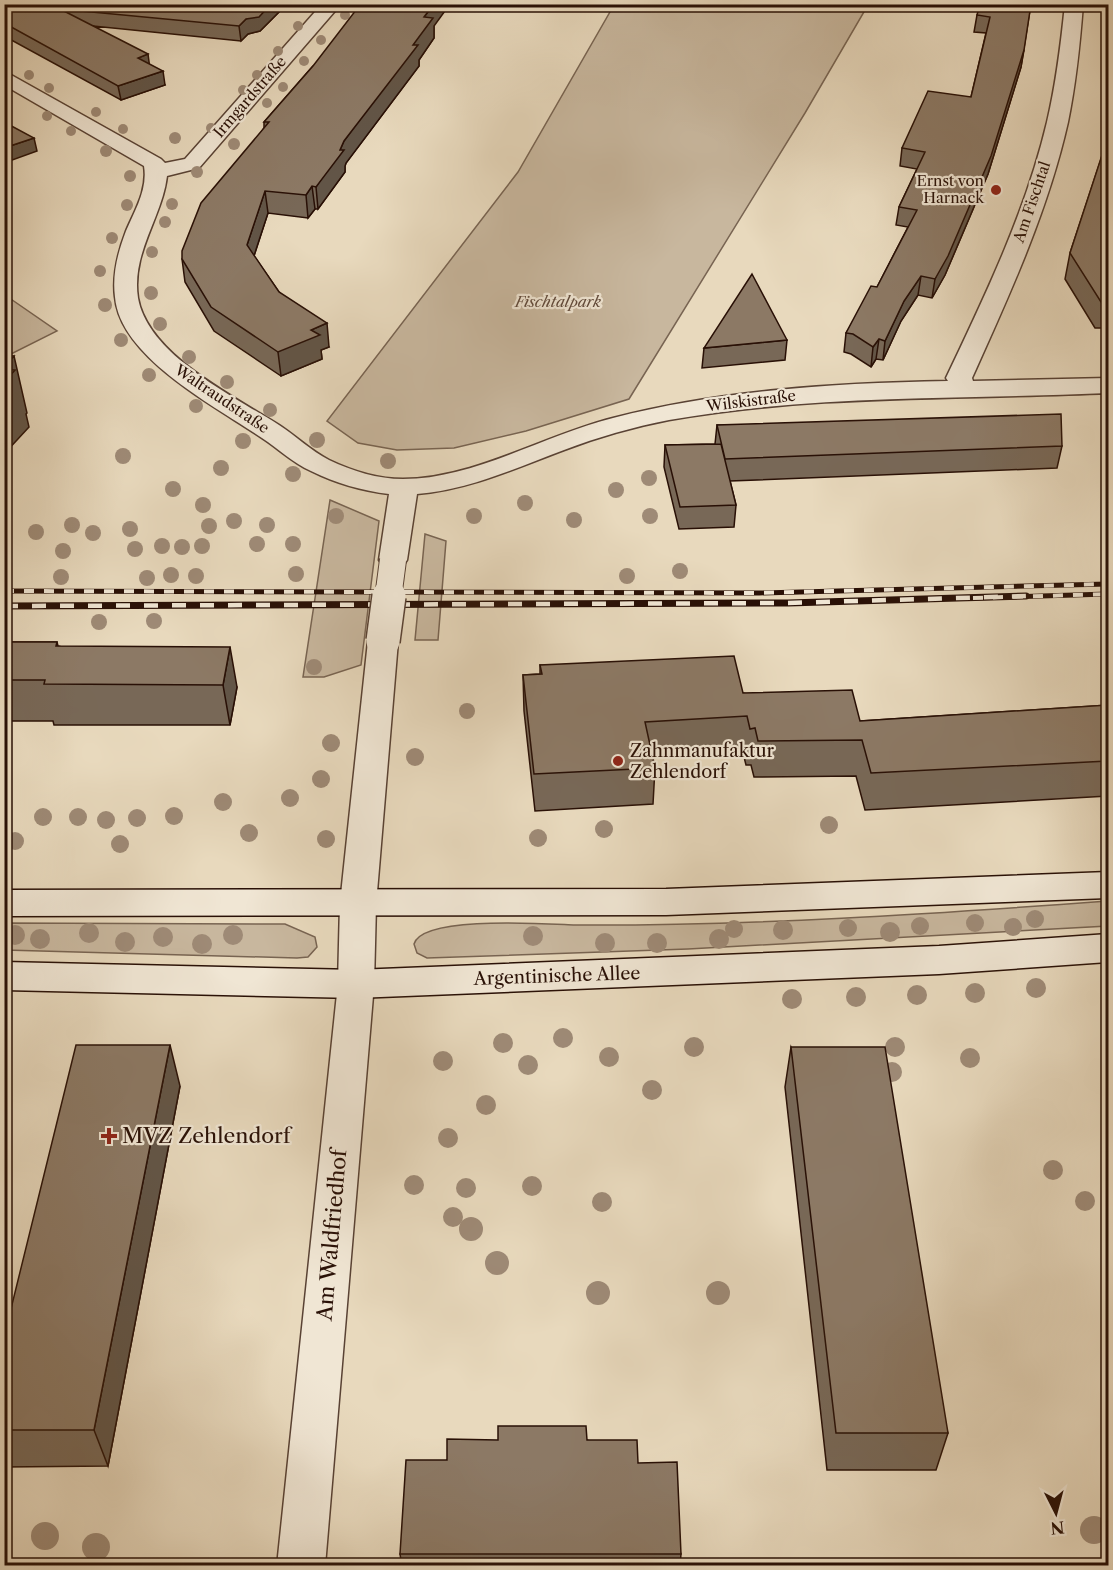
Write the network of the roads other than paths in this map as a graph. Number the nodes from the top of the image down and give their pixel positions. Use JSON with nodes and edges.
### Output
{"nodes":[{"id":1,"x":332,"y":4,"type":"edge"},
{"id":2,"x":1074,"y":4,"type":"edge"},
{"id":3,"x":4,"y":77,"type":"edge"},
{"id":4,"x":158,"y":171,"type":"junction"},
{"id":5,"x":1108,"y":386,"type":"edge"},
{"id":6,"x":963,"y":390,"type":"junction"},
{"id":7,"x":404,"y":487,"type":"junction"},
{"id":8,"x":1108,"y":885,"type":"edge"},
{"id":9,"x":4,"y":903,"type":"edge"},
{"id":10,"x":358,"y":904,"type":"junction"},
{"id":11,"x":1108,"y":948,"type":"edge"},
{"id":12,"x":4,"y":976,"type":"edge"},
{"id":13,"x":356,"y":984,"type":"junction"},
{"id":14,"x":301,"y":1566,"type":"edge"}],
"edges":[{"from":1,"to":4,"type":"street","name":"Irmgardstraße"},
{"from":2,"to":6,"type":"street","name":"Am Fischtal"},
{"from":3,"to":4,"type":"street"},
{"from":4,"to":7,"type":"street","name":"Waltraudstraße"},
{"from":5,"to":6,"type":"street","name":"Wilskistraße"},
{"from":6,"to":7,"type":"street","name":"Wilskistraße"},
{"from":7,"to":10,"type":"street","bridge":true},
{"from":8,"to":10,"type":"street"},
{"from":9,"to":10,"type":"street"},
{"from":10,"to":13,"type":"street","name":"Am Waldfriedhof"},
{"from":11,"to":13,"type":"street","name":"Argentinische Allee"},
{"from":12,"to":13,"type":"street","name":"Argentinische Allee"},
{"from":13,"to":14,"type":"street","name":"Am Waldfriedhof"}]}
